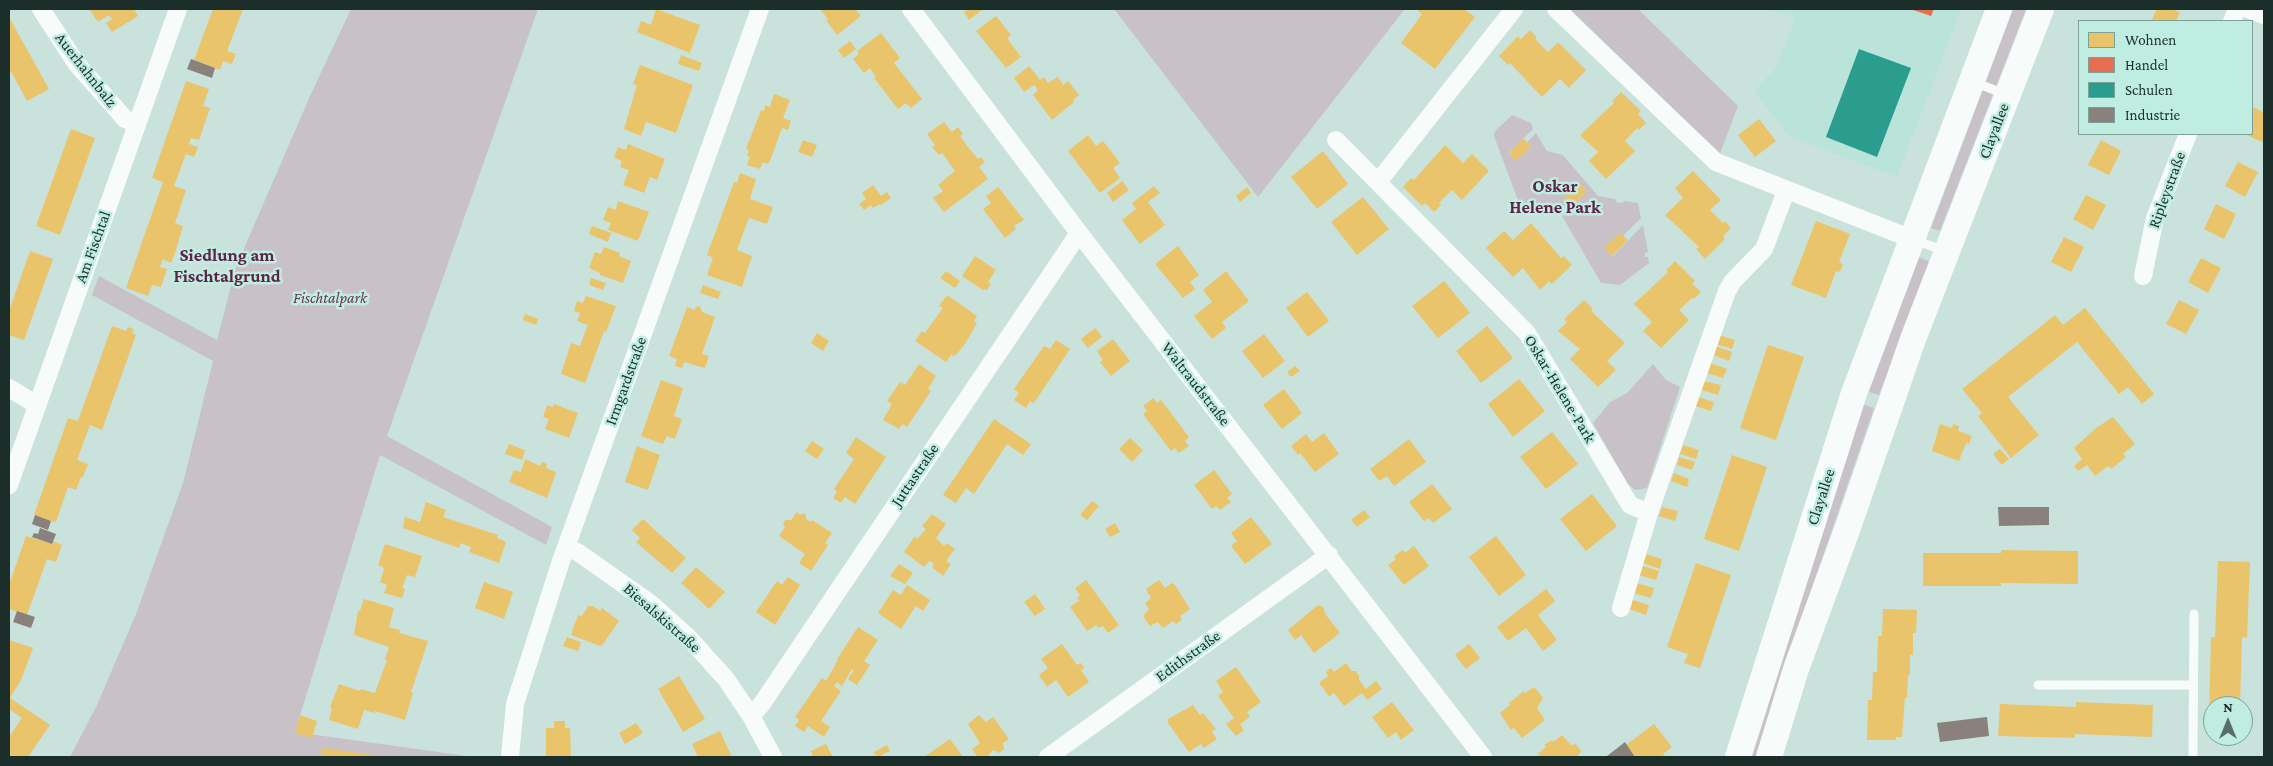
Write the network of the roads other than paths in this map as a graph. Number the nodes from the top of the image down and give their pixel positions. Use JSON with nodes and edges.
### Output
{"nodes":[{"id":1,"x":42,"y":9,"type":"edge"},
{"id":2,"x":178,"y":9,"type":"edge"},
{"id":3,"x":760,"y":9,"type":"edge"},
{"id":4,"x":910,"y":9,"type":"edge"},
{"id":5,"x":1514,"y":9,"type":"edge"},
{"id":6,"x":1556,"y":9,"type":"edge"},
{"id":7,"x":1999,"y":9,"type":"edge"},
{"id":8,"x":2041,"y":9,"type":"edge"},
{"id":9,"x":2248,"y":9,"type":"edge"},
{"id":10,"x":2264,"y":16,"type":"edge"},
{"id":11,"x":1972,"y":82,"type":"junction"},
{"id":12,"x":2008,"y":95,"type":"junction"},
{"id":13,"x":137,"y":124,"type":"junction"},
{"id":14,"x":2188,"y":135,"type":"edge"},
{"id":15,"x":1336,"y":140,"type":"dead end"},
{"id":16,"x":1378,"y":182,"type":"junction"},
{"id":17,"x":1786,"y":191,"type":"junction"},
{"id":18,"x":1079,"y":232,"type":"junction"},
{"id":19,"x":1912,"y":239,"type":"junction"},
{"id":20,"x":1947,"y":252,"type":"junction"},
{"id":21,"x":2143,"y":276,"type":"dead end"},
{"id":22,"x":9,"y":388,"type":"edge"},
{"id":23,"x":37,"y":405,"type":"junction"},
{"id":24,"x":9,"y":485,"type":"edge"},
{"id":25,"x":1649,"y":513,"type":"junction"},
{"id":26,"x":566,"y":547,"type":"junction"},
{"id":27,"x":1329,"y":555,"type":"junction"},
{"id":28,"x":1621,"y":608,"type":"dead end"},
{"id":29,"x":2194,"y":614,"type":"dead end"},
{"id":30,"x":2038,"y":685,"type":"dead end"},
{"id":31,"x":2193,"y":685,"type":"junction"},
{"id":32,"x":751,"y":716,"type":"junction"},
{"id":33,"x":510,"y":757,"type":"edge"},
{"id":34,"x":773,"y":757,"type":"edge"},
{"id":35,"x":1048,"y":757,"type":"edge"},
{"id":36,"x":1483,"y":757,"type":"edge"},
{"id":37,"x":1738,"y":757,"type":"edge"},
{"id":38,"x":1769,"y":757,"type":"edge"},
{"id":39,"x":2192,"y":757,"type":"edge"}],
"edges":[{"from":1,"to":13,"type":"street","name":"Auerhahnbalz"},
{"from":2,"to":13,"type":"street","name":"Am Fischtal"},
{"from":3,"to":26,"type":"street","name":"Irmgardstraße"},
{"from":4,"to":18,"type":"street","name":"Waltraudstraße"},
{"from":5,"to":16,"type":"street"},
{"from":6,"to":17,"type":"street"},
{"from":7,"to":11,"type":"main road","name":"Clayallee"},
{"from":8,"to":12,"type":"main road","name":"Clayallee"},
{"from":9,"to":10,"type":"street"},
{"from":11,"to":12,"type":"lane"},
{"from":11,"to":19,"type":"main road","name":"Clayallee"},
{"from":12,"to":20,"type":"main road","name":"Clayallee"},
{"from":13,"to":23,"type":"street","name":"Am Fischtal"},
{"from":14,"to":21,"type":"street","name":"Ripleystraße"},
{"from":15,"to":16,"type":"street","name":"Oskar-Helene-Park"},
{"from":16,"to":25,"type":"street","name":"Oskar-Helene-Park"},
{"from":17,"to":19,"type":"street"},
{"from":17,"to":25,"type":"street"},
{"from":18,"to":27,"type":"street","name":"Waltraudstraße"},
{"from":18,"to":32,"type":"street","name":"Juttastraße"},
{"from":19,"to":20,"type":"lane"},
{"from":19,"to":37,"type":"main road","name":"Clayallee"},
{"from":20,"to":38,"type":"main road","name":"Clayallee"},
{"from":22,"to":23,"type":"street"},
{"from":23,"to":24,"type":"street","name":"Am Fischtal"},
{"from":25,"to":28,"type":"street"},
{"from":26,"to":32,"type":"street","name":"Biesalskistraße"},
{"from":26,"to":33,"type":"street","name":"Irmgardstraße"},
{"from":27,"to":35,"type":"street","name":"Edithstraße"},
{"from":27,"to":36,"type":"street","name":"Waltraudstraße"},
{"from":29,"to":31,"type":"lane"},
{"from":30,"to":31,"type":"lane"},
{"from":31,"to":39,"type":"lane"},
{"from":32,"to":34,"type":"street","name":"Biesalskistraße"}]}
